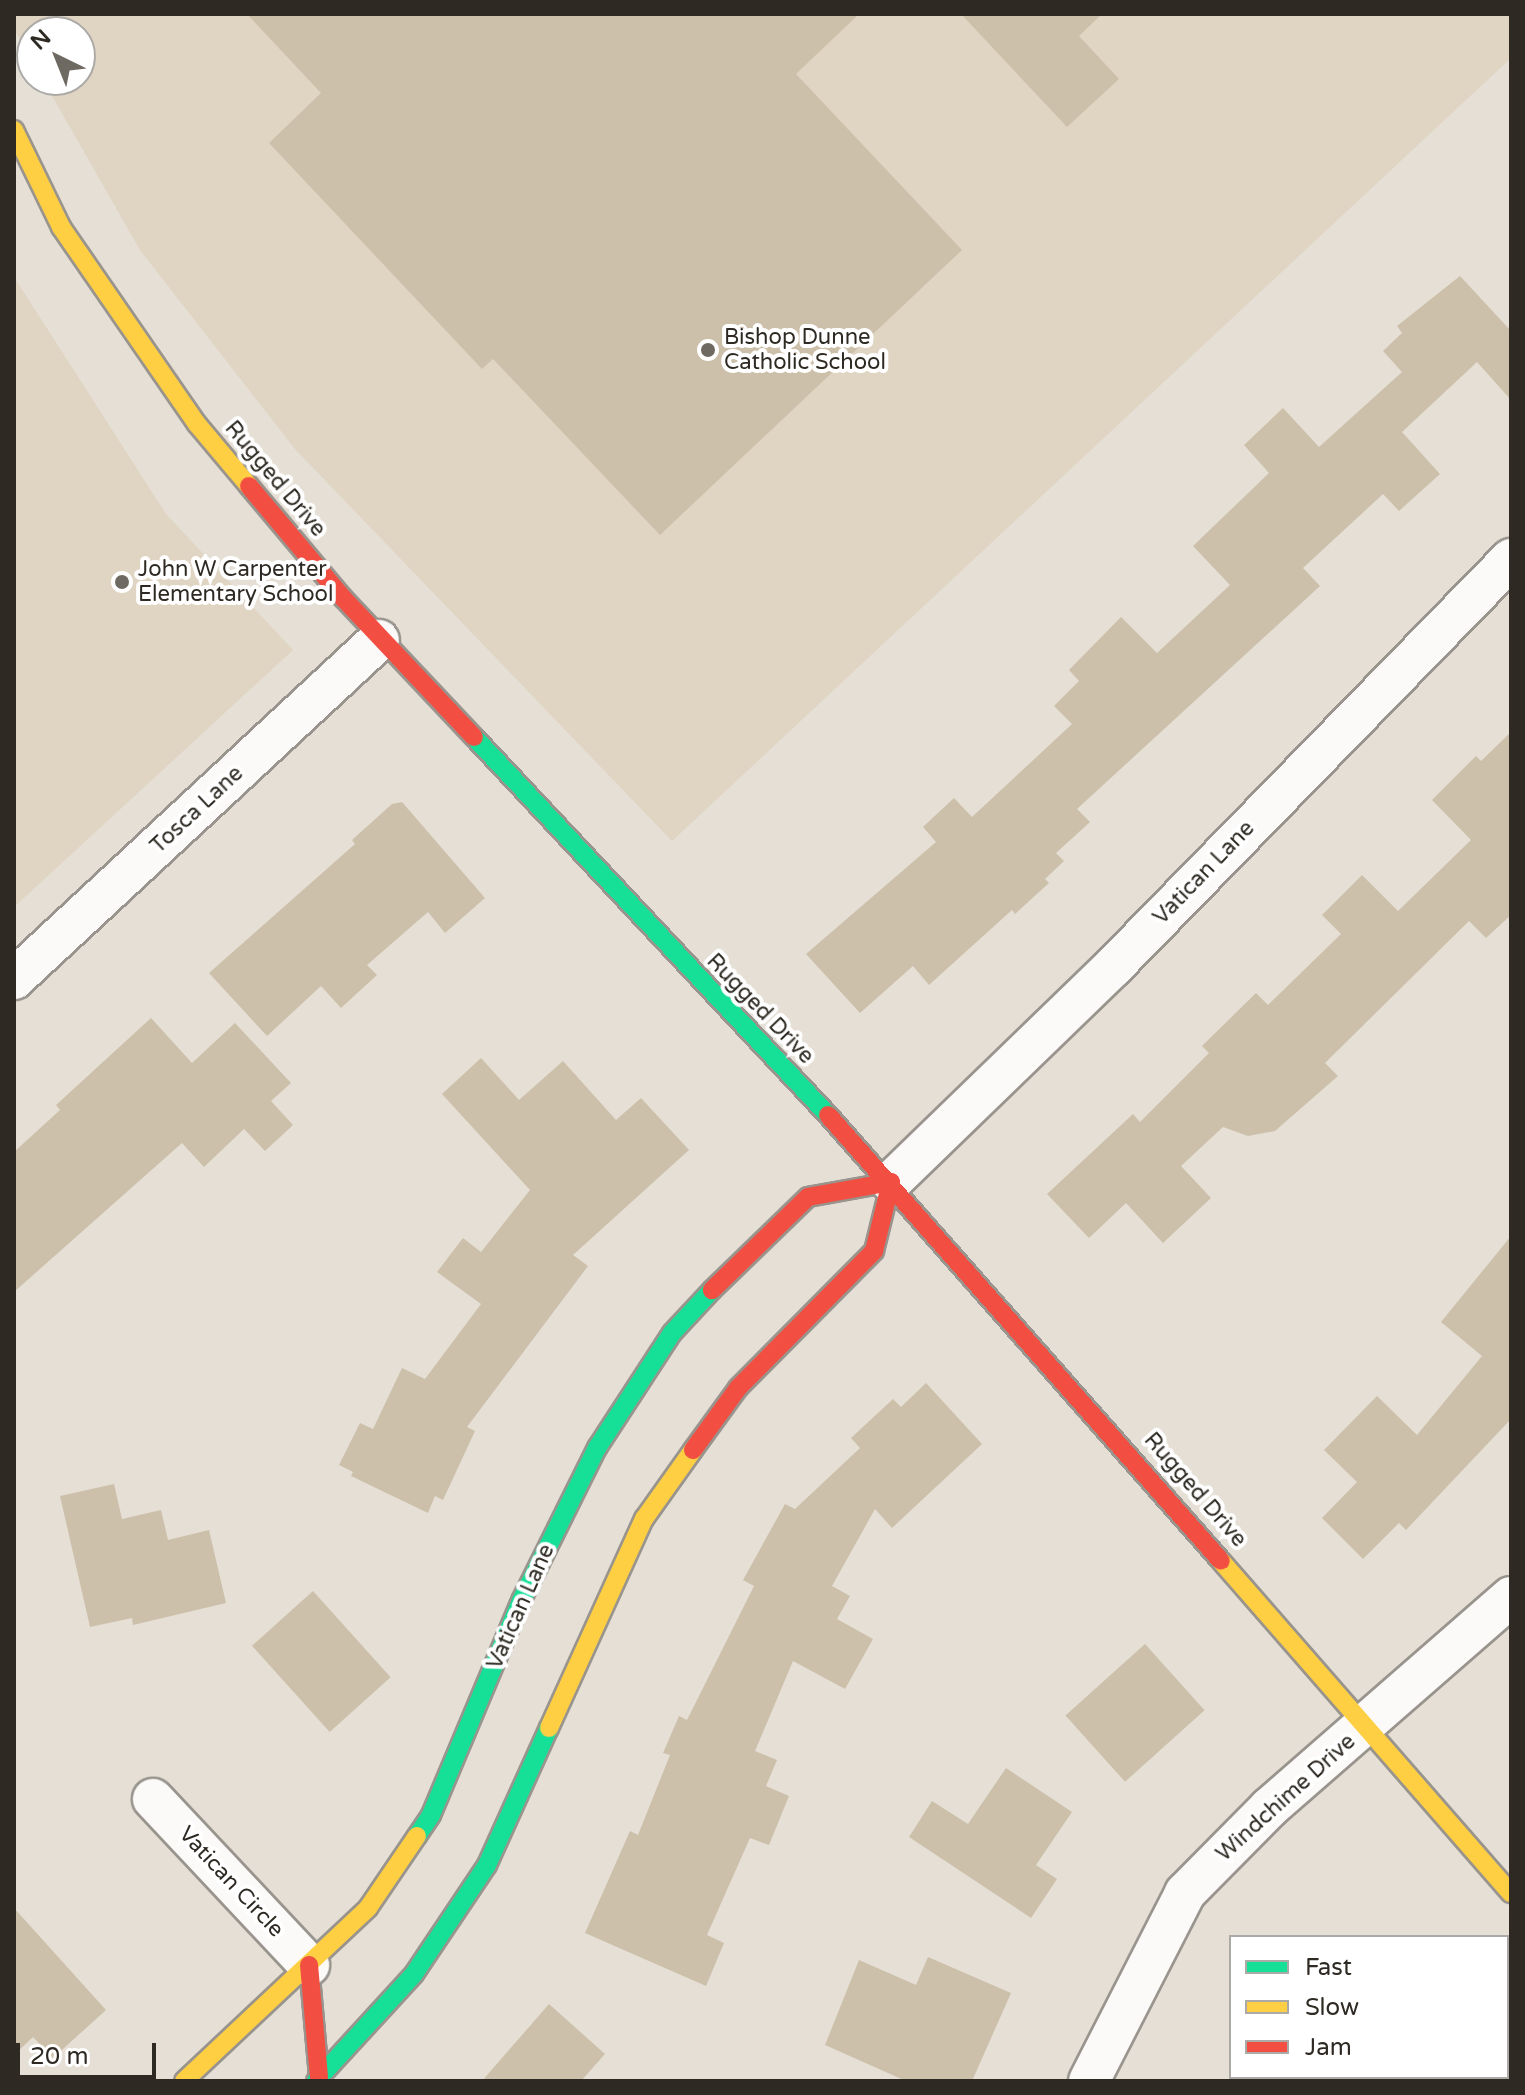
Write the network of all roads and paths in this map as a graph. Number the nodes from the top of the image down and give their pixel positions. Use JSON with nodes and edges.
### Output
{"nodes":[{"id":1,"x":14,"y":130,"type":"edge"},
{"id":2,"x":1511,"y":559,"type":"edge"},
{"id":3,"x":379,"y":640,"type":"junction"},
{"id":4,"x":14,"y":979,"type":"edge"},
{"id":5,"x":891,"y":1182,"type":"junction"},
{"id":6,"x":1511,"y":1597,"type":"edge"},
{"id":7,"x":1368,"y":1726,"type":"junction"},
{"id":8,"x":153,"y":1799,"type":"dead end"},
{"id":9,"x":1511,"y":1893,"type":"edge"},
{"id":10,"x":309,"y":1965,"type":"junction"},
{"id":11,"x":319,"y":2080,"type":"edge"},
{"id":12,"x":184,"y":2081,"type":"edge"},
{"id":13,"x":1089,"y":2081,"type":"edge"}],
"edges":[{"from":1,"to":3,"type":"street","name":"Rugged Drive"},
{"from":2,"to":5,"type":"street","name":"Vatican Lane"},
{"from":3,"to":4,"type":"street","name":"Tosca Lane"},
{"from":3,"to":5,"type":"street","name":"Rugged Drive"},
{"from":5,"to":7,"type":"street","name":"Rugged Drive"},
{"from":5,"to":10,"type":"street","name":"Vatican Lane"},
{"from":5,"to":11,"type":"street"},
{"from":6,"to":7,"type":"street","name":"Windchime Drive"},
{"from":7,"to":9,"type":"street","name":"Rugged Drive"},
{"from":7,"to":13,"type":"street","name":"Windchime Drive"},
{"from":8,"to":10,"type":"street","name":"Vatican Circle"},
{"from":10,"to":11,"type":"street"},
{"from":10,"to":12,"type":"street","name":"Vatican Lane"}]}
